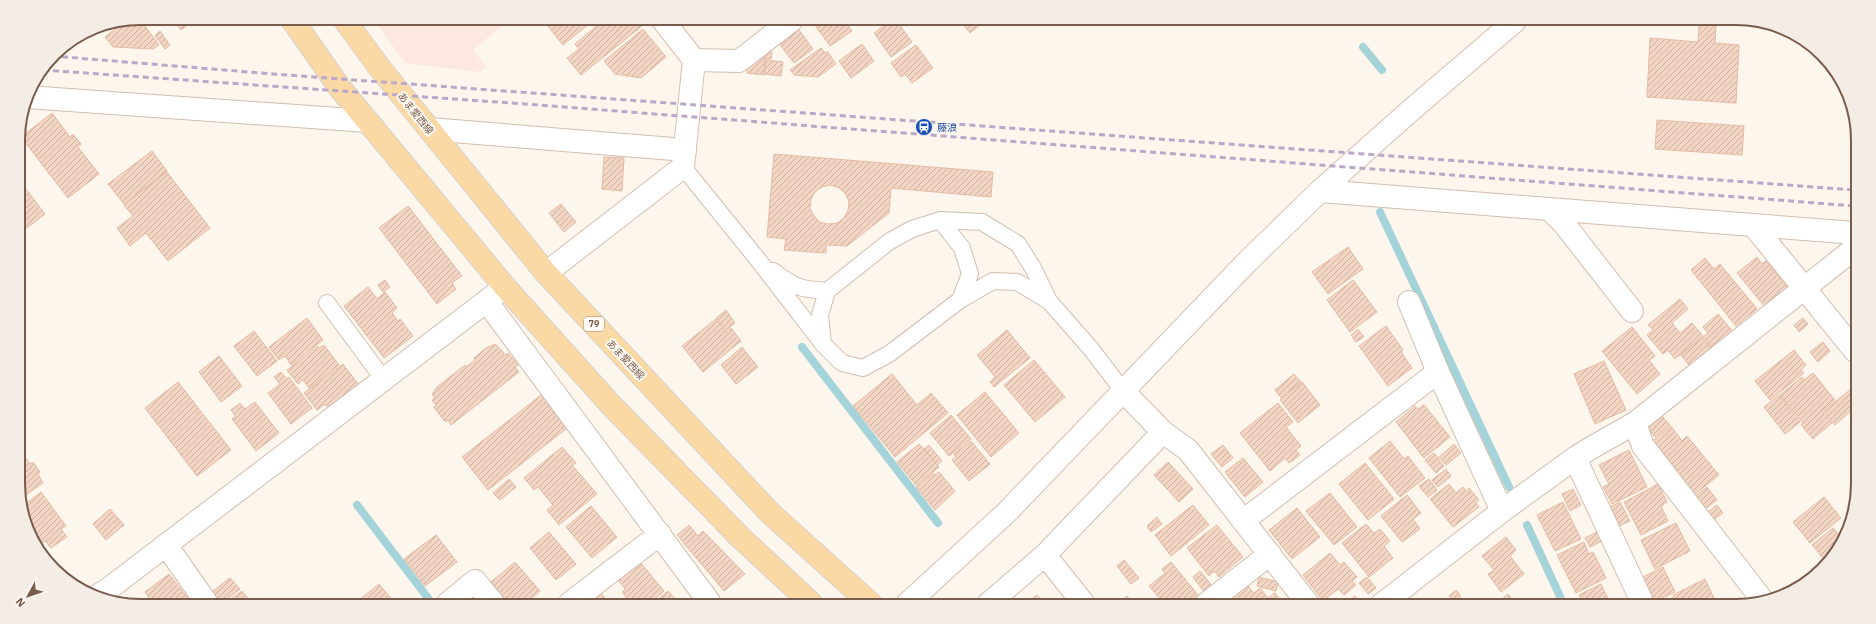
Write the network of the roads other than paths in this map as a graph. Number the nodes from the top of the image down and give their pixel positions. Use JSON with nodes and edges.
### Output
{"nodes":[{"id":1,"x":296,"y":25,"type":"edge"},
{"id":2,"x":349,"y":25,"type":"edge"},
{"id":3,"x":667,"y":25,"type":"edge"},
{"id":4,"x":786,"y":25,"type":"edge"},
{"id":5,"x":1507,"y":25,"type":"edge"},
{"id":6,"x":1495,"y":30,"type":"edge"},
{"id":7,"x":694,"y":60,"type":"junction"},
{"id":8,"x":34,"y":97,"type":"edge"},
{"id":9,"x":367,"y":121,"type":"junction"},
{"id":10,"x":429,"y":129,"type":"junction"},
{"id":11,"x":684,"y":159,"type":"junction"},
{"id":12,"x":1320,"y":191,"type":"junction"},
{"id":13,"x":1550,"y":209,"type":"junction"},
{"id":14,"x":940,"y":220,"type":"junction"},
{"id":15,"x":1753,"y":225,"type":"junction"},
{"id":16,"x":1851,"y":233,"type":"edge"},
{"id":17,"x":1851,"y":251,"type":"edge"},
{"id":18,"x":759,"y":261,"type":"junction"},
{"id":19,"x":546,"y":273,"type":"junction"},
{"id":20,"x":505,"y":287,"type":"junction"},
{"id":21,"x":1805,"y":288,"type":"junction"},
{"id":22,"x":827,"y":291,"type":"junction"},
{"id":23,"x":960,"y":300,"type":"junction"},
{"id":24,"x":1049,"y":301,"type":"junction"},
{"id":25,"x":487,"y":302,"type":"junction"},
{"id":26,"x":1409,"y":302,"type":"dead end"},
{"id":27,"x":327,"y":303,"type":"dead end"},
{"id":28,"x":1632,"y":311,"type":"dead end"},
{"id":29,"x":823,"y":344,"type":"junction"},
{"id":30,"x":1851,"y":346,"type":"edge"},
{"id":31,"x":1438,"y":372,"type":"junction"},
{"id":32,"x":384,"y":380,"type":"junction"},
{"id":33,"x":1124,"y":392,"type":"junction"},
{"id":34,"x":1635,"y":423,"type":"junction"},
{"id":35,"x":1163,"y":432,"type":"junction"},
{"id":36,"x":1575,"y":458,"type":"junction"},
{"id":37,"x":1502,"y":511,"type":"junction"},
{"id":38,"x":1243,"y":521,"type":"junction"},
{"id":39,"x":660,"y":534,"type":"junction"},
{"id":40,"x":166,"y":545,"type":"junction"},
{"id":41,"x":1270,"y":554,"type":"junction"},
{"id":42,"x":1045,"y":555,"type":"junction"},
{"id":43,"x":101,"y":592,"type":"edge"},
{"id":44,"x":1760,"y":597,"type":"edge"},
{"id":45,"x":204,"y":599,"type":"edge"},
{"id":46,"x":453,"y":599,"type":"edge"},
{"id":47,"x":490,"y":599,"type":"edge"},
{"id":48,"x":575,"y":599,"type":"edge"},
{"id":49,"x":707,"y":599,"type":"edge"},
{"id":50,"x":806,"y":599,"type":"edge"},
{"id":51,"x":865,"y":599,"type":"edge"},
{"id":52,"x":912,"y":599,"type":"edge"},
{"id":53,"x":994,"y":599,"type":"edge"},
{"id":54,"x":1080,"y":599,"type":"edge"},
{"id":55,"x":1212,"y":599,"type":"edge"},
{"id":56,"x":1304,"y":599,"type":"edge"},
{"id":57,"x":1389,"y":599,"type":"edge"},
{"id":58,"x":1641,"y":599,"type":"edge"}],
"edges":[{"from":1,"to":9,"type":"main road"},
{"from":2,"to":10,"type":"main road","name":"あま愛西線","number":"79"},
{"from":3,"to":7,"type":"street"},
{"from":4,"to":7,"type":"street"},
{"from":5,"to":6,"type":"street"},
{"from":6,"to":12,"type":"street"},
{"from":7,"to":11,"type":"street"},
{"from":8,"to":9,"type":"street"},
{"from":9,"to":20,"type":"main road"},
{"from":10,"to":11,"type":"street"},
{"from":10,"to":19,"type":"main road","name":"あま愛西線","number":"79"},
{"from":11,"to":18,"type":"lane"},
{"from":11,"to":19,"type":"street"},
{"from":12,"to":13,"type":"street"},
{"from":12,"to":33,"type":"street"},
{"from":13,"to":15,"type":"street"},
{"from":13,"to":28,"type":"street"},
{"from":14,"to":22,"type":"lane"},
{"from":14,"to":23,"type":"lane"},
{"from":14,"to":24,"type":"lane"},
{"from":15,"to":16,"type":"street"},
{"from":15,"to":21,"type":"street"},
{"from":17,"to":21,"type":"street"},
{"from":18,"to":22,"type":"lane"},
{"from":18,"to":29,"type":"lane"},
{"from":19,"to":51,"type":"main road","name":"あま愛西線","number":"79"},
{"from":20,"to":25,"type":"street"},
{"from":20,"to":50,"type":"main road"},
{"from":21,"to":30,"type":"street"},
{"from":21,"to":34,"type":"street"},
{"from":22,"to":29,"type":"lane"},
{"from":23,"to":24,"type":"lane"},
{"from":23,"to":29,"type":"lane"},
{"from":24,"to":33,"type":"lane"},
{"from":25,"to":32,"type":"street"},
{"from":25,"to":39,"type":"street"},
{"from":26,"to":31,"type":"street"},
{"from":27,"to":32,"type":"lane"},
{"from":31,"to":37,"type":"street"},
{"from":31,"to":38,"type":"street"},
{"from":32,"to":40,"type":"street"},
{"from":33,"to":35,"type":"street"},
{"from":33,"to":52,"type":"street"},
{"from":34,"to":36,"type":"street"},
{"from":34,"to":44,"type":"street"},
{"from":35,"to":38,"type":"street"},
{"from":35,"to":42,"type":"street"},
{"from":36,"to":37,"type":"street"},
{"from":36,"to":58,"type":"street"},
{"from":37,"to":57,"type":"street"},
{"from":38,"to":41,"type":"street"},
{"from":39,"to":48,"type":"street"},
{"from":39,"to":49,"type":"street"},
{"from":40,"to":43,"type":"street"},
{"from":40,"to":45,"type":"street"},
{"from":41,"to":55,"type":"street"},
{"from":41,"to":56,"type":"street"},
{"from":42,"to":53,"type":"street"},
{"from":42,"to":54,"type":"street"},
{"from":46,"to":47,"type":"street"}]}
